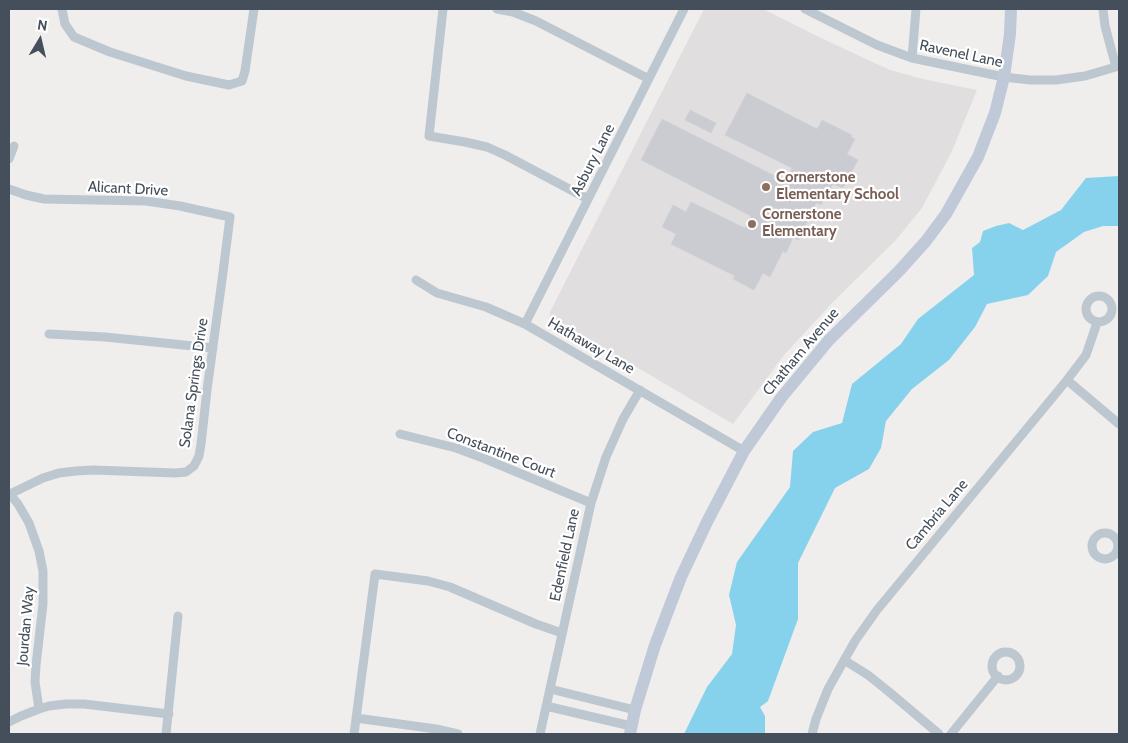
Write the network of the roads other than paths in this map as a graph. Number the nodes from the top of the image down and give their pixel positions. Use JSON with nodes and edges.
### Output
{"nodes":[{"id":1,"x":62,"y":9,"type":"edge"},
{"id":2,"x":254,"y":9,"type":"edge"},
{"id":3,"x":443,"y":9,"type":"edge"},
{"id":4,"x":497,"y":9,"type":"edge"},
{"id":5,"x":684,"y":9,"type":"edge"},
{"id":6,"x":805,"y":9,"type":"edge"},
{"id":7,"x":916,"y":9,"type":"edge"},
{"id":8,"x":1011,"y":9,"type":"edge"},
{"id":9,"x":1103,"y":9,"type":"edge"},
{"id":10,"x":912,"y":58,"type":"junction"},
{"id":11,"x":1118,"y":66,"type":"edge"},
{"id":12,"x":1004,"y":77,"type":"junction"},
{"id":13,"x":649,"y":79,"type":"junction"},
{"id":14,"x":14,"y":146,"type":"dead end"},
{"id":15,"x":9,"y":159,"type":"edge"},
{"id":16,"x":9,"y":189,"type":"edge"},
{"id":17,"x":588,"y":199,"type":"junction"},
{"id":18,"x":228,"y":233,"type":"joint"},
{"id":19,"x":416,"y":280,"type":"dead end"},
{"id":20,"x":1097,"y":323,"type":"dead end"},
{"id":21,"x":526,"y":324,"type":"junction"},
{"id":22,"x":49,"y":334,"type":"dead end"},
{"id":23,"x":213,"y":348,"type":"junction"},
{"id":24,"x":1067,"y":380,"type":"junction"},
{"id":25,"x":640,"y":390,"type":"junction"},
{"id":26,"x":1119,"y":424,"type":"edge"},
{"id":27,"x":400,"y":434,"type":"dead end"},
{"id":28,"x":744,"y":451,"type":"junction"},
{"id":29,"x":9,"y":494,"type":"edge"},
{"id":30,"x":591,"y":503,"type":"junction"},
{"id":31,"x":178,"y":616,"type":"dead end"},
{"id":32,"x":562,"y":633,"type":"junction"},
{"id":33,"x":844,"y":660,"type":"junction"},
{"id":34,"x":998,"y":676,"type":"dead end"},
{"id":35,"x":550,"y":689,"type":"junction"},
{"id":36,"x":546,"y":706,"type":"junction"},
{"id":37,"x":39,"y":709,"type":"junction"},
{"id":38,"x":635,"y":710,"type":"junction"},
{"id":39,"x":169,"y":714,"type":"junction"},
{"id":40,"x":356,"y":718,"type":"junction"},
{"id":41,"x":9,"y":722,"type":"edge"},
{"id":42,"x":631,"y":730,"type":"edge"},
{"id":43,"x":166,"y":734,"type":"edge"},
{"id":44,"x":354,"y":734,"type":"edge"},
{"id":45,"x":458,"y":734,"type":"edge"},
{"id":46,"x":540,"y":734,"type":"edge"},
{"id":47,"x":812,"y":734,"type":"edge"},
{"id":48,"x":938,"y":734,"type":"edge"},
{"id":49,"x":950,"y":734,"type":"edge"}],
"edges":[{"from":1,"to":2,"type":"street"},
{"from":3,"to":17,"type":"street"},
{"from":4,"to":13,"type":"street"},
{"from":5,"to":13,"type":"street","name":"Asbury Lane"},
{"from":6,"to":10,"type":"street","name":"Ravenel Lane"},
{"from":7,"to":10,"type":"street"},
{"from":8,"to":12,"type":"street","name":"Chatham Avenue"},
{"from":9,"to":11,"type":"street"},
{"from":10,"to":12,"type":"street","name":"Ravenel Lane"},
{"from":11,"to":12,"type":"street","name":"Ravenel Lane"},
{"from":12,"to":28,"type":"street","name":"Chatham Avenue"},
{"from":13,"to":17,"type":"street","name":"Asbury Lane"},
{"from":14,"to":15,"type":"street"},
{"from":16,"to":18,"type":"street","name":"Alicant Drive"},
{"from":17,"to":21,"type":"street","name":"Asbury Lane"},
{"from":18,"to":23,"type":"street","name":"Solana Springs Drive"},
{"from":19,"to":21,"type":"street","name":"Hathaway Lane"},
{"from":20,"to":24,"type":"street","name":"Cambria Lane"},
{"from":21,"to":25,"type":"street","name":"Hathaway Lane"},
{"from":22,"to":23,"type":"street"},
{"from":23,"to":29,"type":"street","name":"Solana Springs Drive"},
{"from":24,"to":26,"type":"street"},
{"from":24,"to":33,"type":"street","name":"Cambria Lane"},
{"from":25,"to":28,"type":"street","name":"Hathaway Lane"},
{"from":25,"to":30,"type":"street","name":"Edenfield Lane"},
{"from":27,"to":30,"type":"street","name":"Constantine Court"},
{"from":28,"to":38,"type":"street","name":"Chatham Avenue"},
{"from":29,"to":37,"type":"street","name":"Jourdan Way"},
{"from":30,"to":32,"type":"street","name":"Edenfield Lane"},
{"from":31,"to":39,"type":"street"},
{"from":32,"to":35,"type":"street","name":"Edenfield Lane"},
{"from":32,"to":40,"type":"street"},
{"from":33,"to":47,"type":"street","name":"Cambria Lane"},
{"from":33,"to":48,"type":"street"},
{"from":34,"to":49,"type":"street"},
{"from":35,"to":36,"type":"street","name":"Edenfield Lane"},
{"from":35,"to":38,"type":"street"},
{"from":36,"to":42,"type":"street"},
{"from":36,"to":46,"type":"street","name":"Edenfield Lane"},
{"from":37,"to":39,"type":"street"},
{"from":37,"to":41,"type":"street"},
{"from":38,"to":42,"type":"street","name":"Chatham Avenue"},
{"from":39,"to":43,"type":"street"},
{"from":40,"to":44,"type":"street"},
{"from":40,"to":45,"type":"street"}]}
